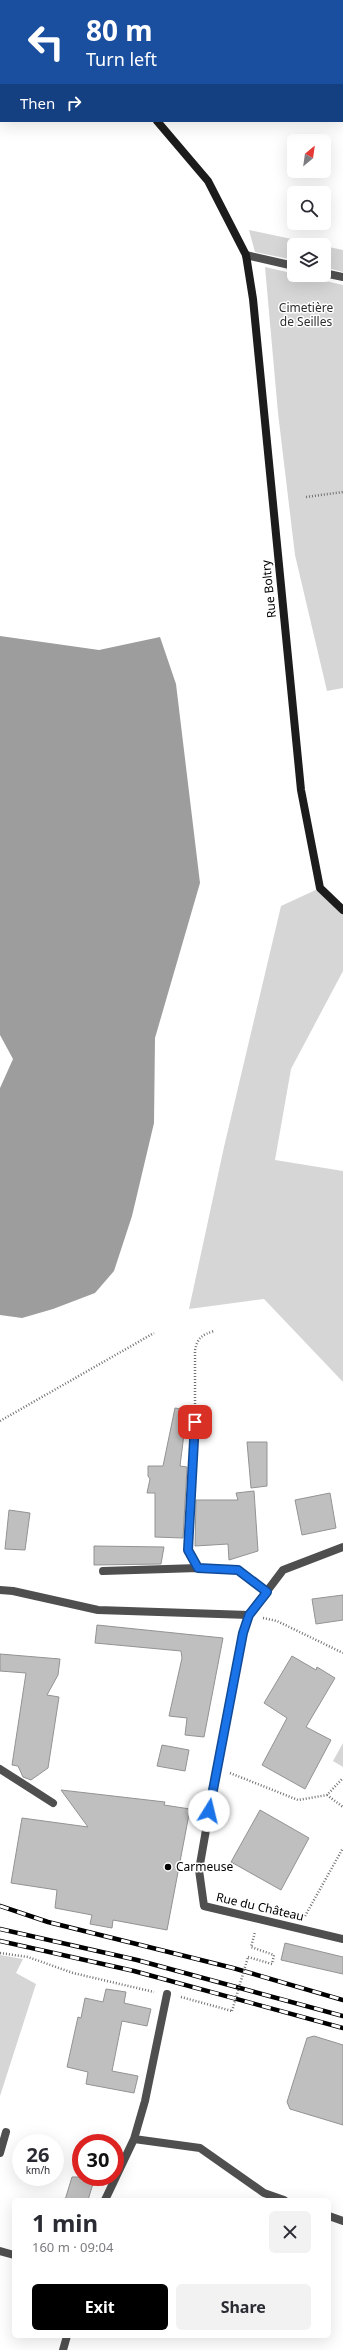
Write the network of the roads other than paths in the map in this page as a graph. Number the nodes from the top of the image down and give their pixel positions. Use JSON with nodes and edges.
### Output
{"nodes":[{"id":1,"x":158,"y":122,"type":"edge"},
{"id":2,"x":246,"y":255,"type":"junction"},
{"id":3,"x":287,"y":264,"type":"edge"},
{"id":4,"x":331,"y":274,"type":"edge"},
{"id":5,"x":343,"y":277,"type":"edge"},
{"id":6,"x":343,"y":910,"type":"edge"},
{"id":7,"x":195,"y":1422,"type":"road end"},
{"id":8,"x":343,"y":1547,"type":"edge"},
{"id":9,"x":198,"y":1568,"type":"junction"},
{"id":10,"x":103,"y":1571,"type":"dead end"},
{"id":11,"x":0,"y":1586,"type":"edge"},
{"id":12,"x":0,"y":1590,"type":"edge"},
{"id":13,"x":14,"y":1591,"type":"junction"},
{"id":14,"x":267,"y":1592,"type":"junction"},
{"id":15,"x":249,"y":1615,"type":"junction"},
{"id":16,"x":0,"y":1769,"type":"edge"},
{"id":17,"x":53,"y":1803,"type":"dead end"},
{"id":18,"x":343,"y":1939,"type":"edge"},
{"id":19,"x":167,"y":1994,"type":"road end"},
{"id":20,"x":6,"y":2132,"type":"dead end"},
{"id":21,"x":134,"y":2139,"type":"junction"},
{"id":22,"x":0,"y":2153,"type":"edge"},
{"id":23,"x":106,"y":2198,"type":"edge"},
{"id":24,"x":278,"y":2198,"type":"edge"},
{"id":25,"x":331,"y":2217,"type":"edge"},
{"id":26,"x":343,"y":2221,"type":"edge"},
{"id":27,"x":0,"y":2251,"type":"edge"},
{"id":28,"x":12,"y":2254,"type":"edge"},
{"id":29,"x":66,"y":2338,"type":"edge"},
{"id":30,"x":63,"y":2350,"type":"edge"}],
"edges":[{"from":1,"to":2,"type":"street","name":"Rue Boltry"},
{"from":2,"to":3,"type":"street"},
{"from":2,"to":6,"type":"street","name":"Rue Boltry"},
{"from":4,"to":5,"type":"street"},
{"from":7,"to":9,"type":"street"},
{"from":8,"to":14,"type":"street","name":"Rue du Château"},
{"from":9,"to":10,"type":"street"},
{"from":9,"to":14,"type":"street"},
{"from":11,"to":13,"type":"street"},
{"from":12,"to":13,"type":"street"},
{"from":13,"to":15,"type":"street"},
{"from":14,"to":15,"type":"street","name":"Rue du Château"},
{"from":15,"to":18,"type":"street","name":"Rue du Château"},
{"from":16,"to":17,"type":"street"},
{"from":19,"to":21,"type":"street"},
{"from":20,"to":22,"type":"street"},
{"from":21,"to":23,"type":"street"},
{"from":21,"to":24,"type":"street"},
{"from":25,"to":26,"type":"street"},
{"from":27,"to":28,"type":"street"},
{"from":29,"to":30,"type":"street"}]}
